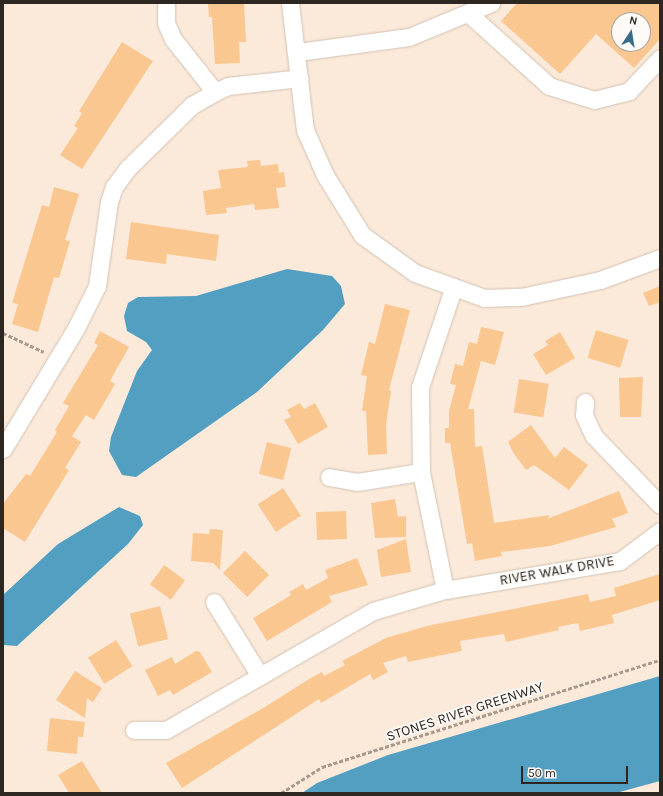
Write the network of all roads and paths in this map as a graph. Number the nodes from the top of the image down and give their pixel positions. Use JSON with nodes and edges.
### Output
{"nodes":[{"id":1,"x":166,"y":3,"type":"edge"},
{"id":2,"x":290,"y":3,"type":"edge"},
{"id":3,"x":491,"y":3,"type":"edge"},
{"id":4,"x":468,"y":13,"type":"junction"},
{"id":5,"x":298,"y":52,"type":"junction"},
{"id":6,"x":660,"y":58,"type":"edge"},
{"id":7,"x":300,"y":78,"type":"junction"},
{"id":8,"x":215,"y":92,"type":"junction"},
{"id":9,"x":660,"y":258,"type":"edge"},
{"id":10,"x":453,"y":289,"type":"junction"},
{"id":11,"x":3,"y":333,"type":"edge"},
{"id":12,"x":57,"y":360,"type":"junction"},
{"id":13,"x":585,"y":402,"type":"dead end"},
{"id":14,"x":3,"y":450,"type":"edge"},
{"id":15,"x":421,"y":472,"type":"junction"},
{"id":16,"x":329,"y":478,"type":"dead end"},
{"id":17,"x":660,"y":505,"type":"edge"},
{"id":18,"x":660,"y":531,"type":"edge"},
{"id":19,"x":444,"y":590,"type":"junction"},
{"id":20,"x":214,"y":602,"type":"dead end"},
{"id":21,"x":660,"y":660,"type":"edge"},
{"id":22,"x":260,"y":676,"type":"junction"},
{"id":23,"x":134,"y":730,"type":"dead end"},
{"id":24,"x":281,"y":793,"type":"edge"}],
"edges":[{"from":1,"to":8,"type":"street"},
{"from":2,"to":5,"type":"street"},
{"from":3,"to":4,"type":"street"},
{"from":4,"to":5,"type":"street"},
{"from":4,"to":6,"type":"street"},
{"from":5,"to":7,"type":"street"},
{"from":7,"to":8,"type":"street"},
{"from":7,"to":10,"type":"street"},
{"from":8,"to":12,"type":"street"},
{"from":9,"to":10,"type":"street"},
{"from":10,"to":15,"type":"street"},
{"from":11,"to":12,"type":"path"},
{"from":12,"to":14,"type":"street"},
{"from":13,"to":17,"type":"street"},
{"from":15,"to":16,"type":"street"},
{"from":15,"to":19,"type":"street"},
{"from":18,"to":19,"type":"street","name":"RIVER WALK DRIVE"},
{"from":19,"to":22,"type":"street","name":"RIVER WALK DRIVE"},
{"from":20,"to":22,"type":"street"},
{"from":21,"to":24,"type":"path","name":"STONES RIVER GREENWAY"},
{"from":22,"to":23,"type":"street"}]}
